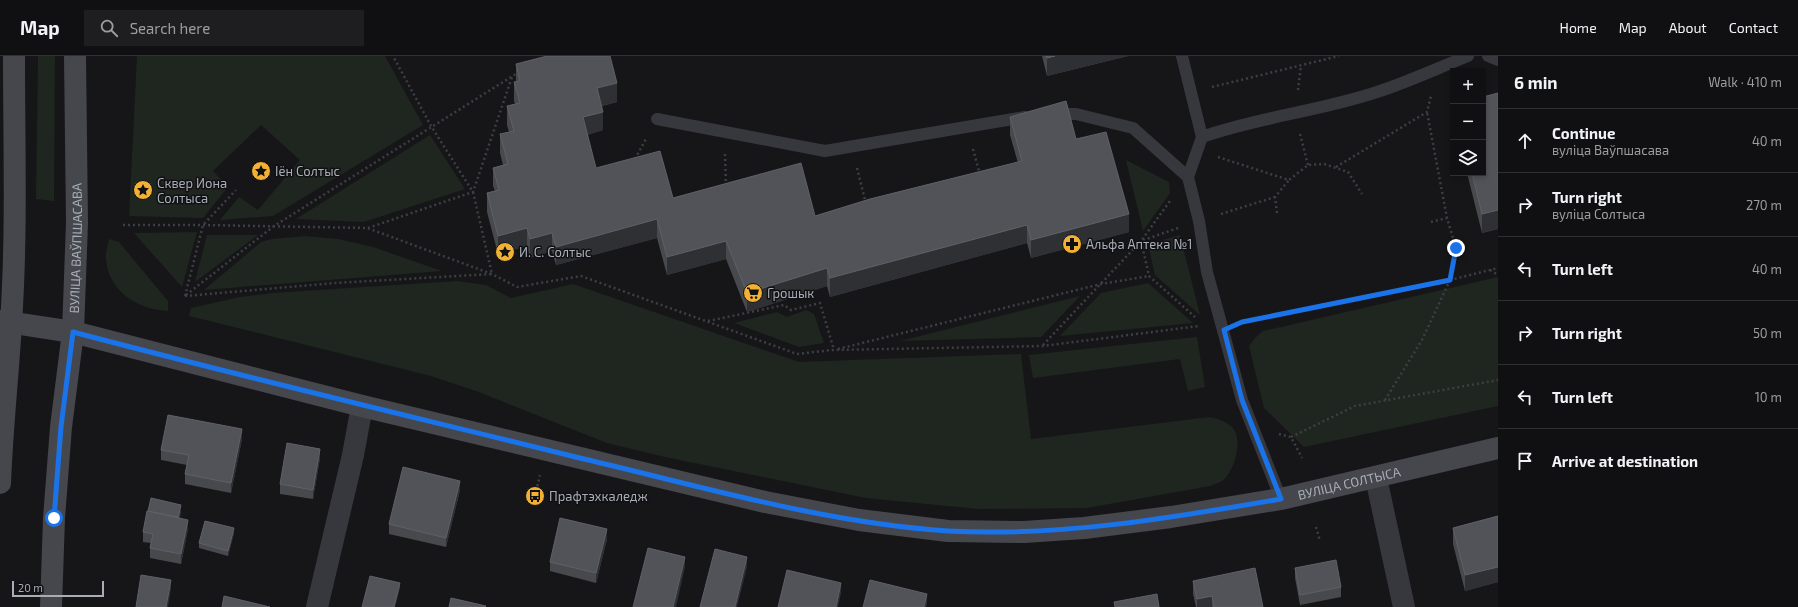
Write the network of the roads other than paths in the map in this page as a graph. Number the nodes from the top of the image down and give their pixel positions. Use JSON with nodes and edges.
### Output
{"nodes":[{"id":1,"x":14,"y":56,"type":"edge"},
{"id":2,"x":75,"y":56,"type":"edge"},
{"id":3,"x":1182,"y":56,"type":"edge"},
{"id":4,"x":1468,"y":56,"type":"edge"},
{"id":5,"x":1488,"y":56,"type":"edge"},
{"id":6,"x":1498,"y":60,"type":"edge"},
{"id":7,"x":657,"y":119,"type":"road end"},
{"id":8,"x":1202,"y":137,"type":"junction"},
{"id":9,"x":1188,"y":177,"type":"junction"},
{"id":10,"x":6,"y":322,"type":"edge"},
{"id":11,"x":73,"y":332,"type":"junction"},
{"id":12,"x":362,"y":406,"type":"junction"},
{"id":13,"x":1498,"y":448,"type":"edge"},
{"id":14,"x":1376,"y":478,"type":"junction"},
{"id":15,"x":0,"y":483,"type":"edge"},
{"id":16,"x":1281,"y":499,"type":"junction"},
{"id":17,"x":51,"y":607,"type":"edge"},
{"id":18,"x":317,"y":607,"type":"edge"},
{"id":19,"x":1404,"y":607,"type":"edge"}],
"edges":[{"from":1,"to":10,"type":"main road"},
{"from":2,"to":11,"type":"main road","name":"ВУЛІЦА ВАЎПШАСАВА"},
{"from":3,"to":8,"type":"lane"},
{"from":4,"to":8,"type":"lane"},
{"from":5,"to":6,"type":"lane"},
{"from":7,"to":9,"type":"lane"},
{"from":8,"to":9,"type":"lane"},
{"from":9,"to":16,"type":"lane"},
{"from":10,"to":11,"type":"main road","name":"ВУЛІЦА СОЛТЫСА"},
{"from":10,"to":15,"type":"main road"},
{"from":11,"to":12,"type":"main road","name":"ВУЛІЦА СОЛТЫСА"},
{"from":11,"to":17,"type":"main road","name":"ВУЛІЦА ВАЎПШАСАВА"},
{"from":12,"to":16,"type":"main road","name":"ВУЛІЦА СОЛТЫСА"},
{"from":12,"to":18,"type":"street"},
{"from":13,"to":14,"type":"main road","name":"ВУЛІЦА СОЛТЫСА"},
{"from":14,"to":16,"type":"main road","name":"ВУЛІЦА СОЛТЫСА"},
{"from":14,"to":19,"type":"street"}]}
